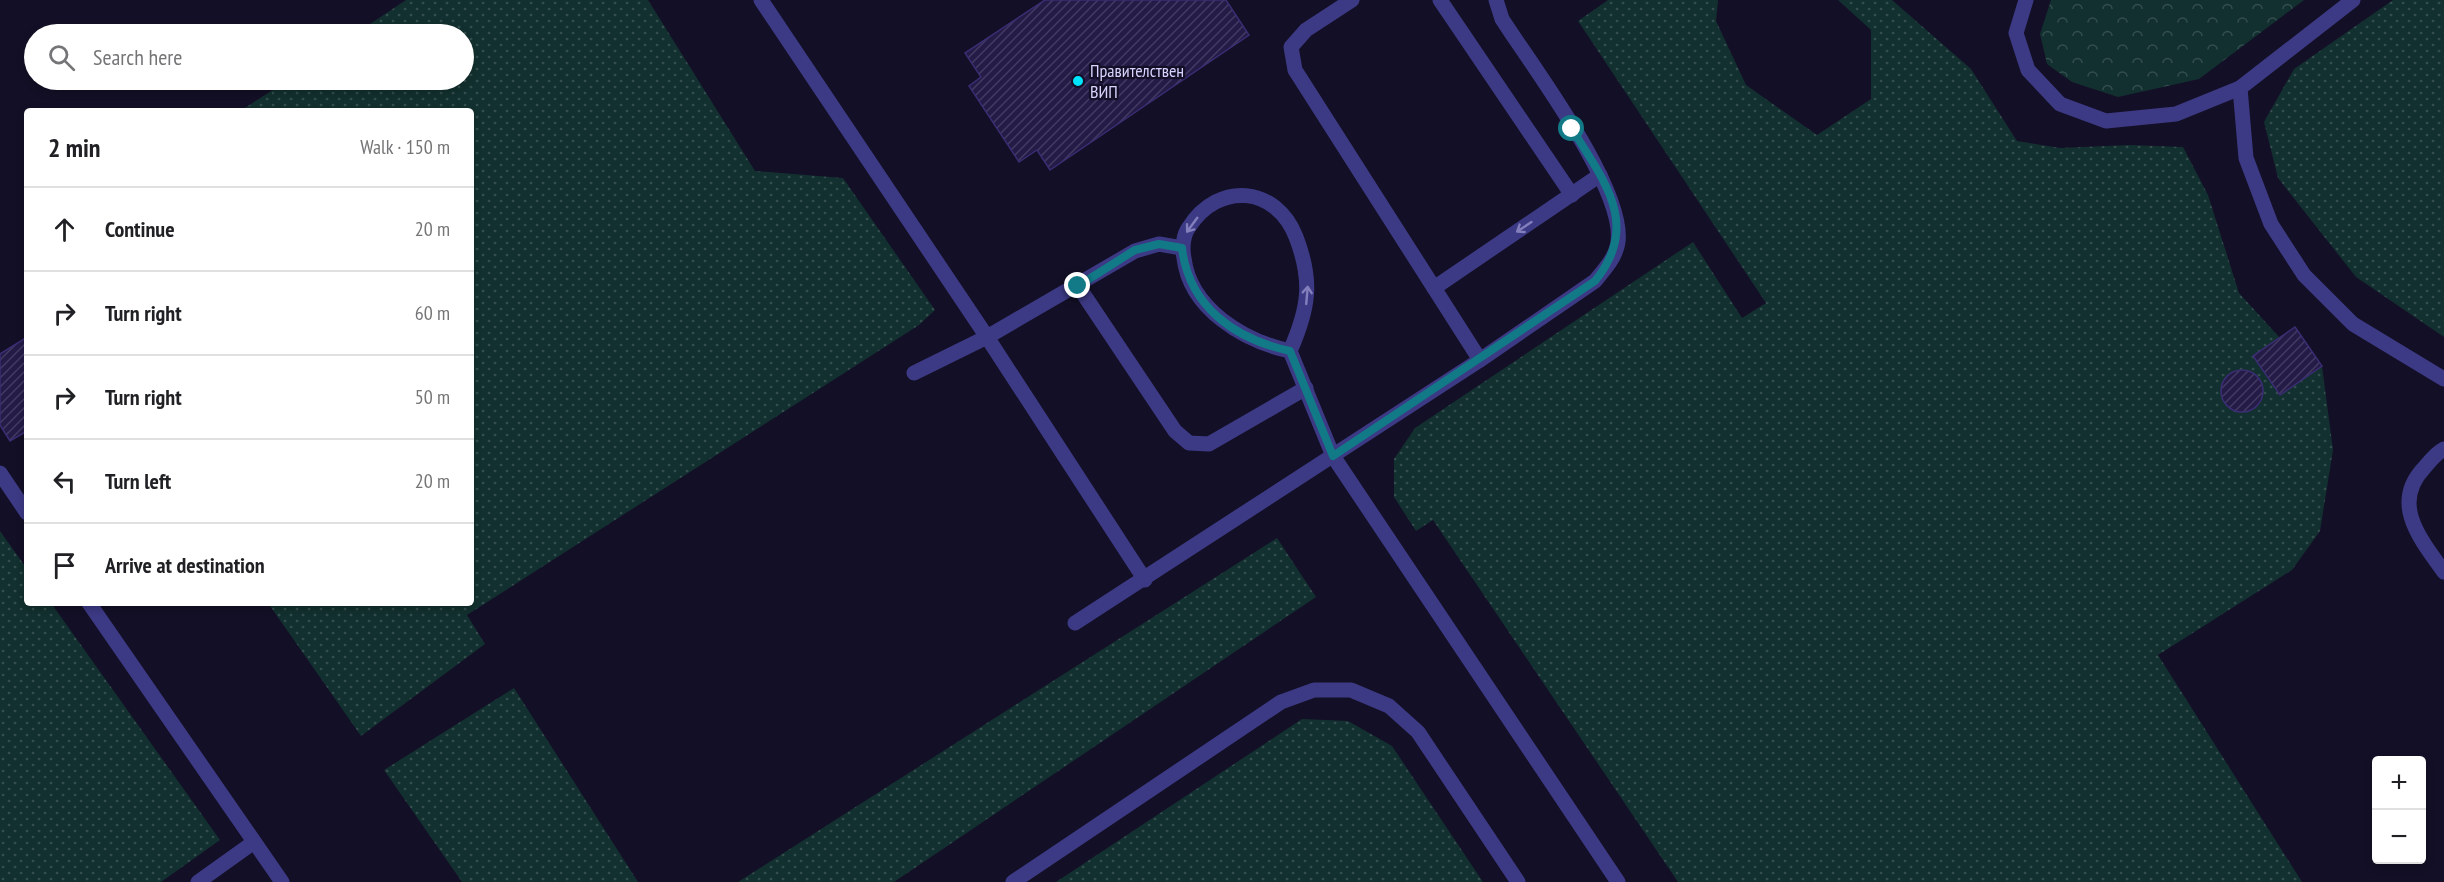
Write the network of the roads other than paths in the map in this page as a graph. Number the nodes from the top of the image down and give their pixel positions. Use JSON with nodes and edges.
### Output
{"nodes":[{"id":1,"x":761,"y":0,"type":"edge"},
{"id":2,"x":1352,"y":0,"type":"edge"},
{"id":3,"x":1440,"y":0,"type":"edge"},
{"id":4,"x":1496,"y":0,"type":"edge"},
{"id":5,"x":2026,"y":0,"type":"edge"},
{"id":6,"x":2353,"y":0,"type":"edge"},
{"id":7,"x":2240,"y":88,"type":"junction"},
{"id":8,"x":1600,"y":175,"type":"junction"},
{"id":9,"x":1572,"y":195,"type":"junction"},
{"id":10,"x":1182,"y":248,"type":"junction"},
{"id":11,"x":1078,"y":286,"type":"junction"},
{"id":12,"x":1434,"y":288,"type":"junction"},
{"id":13,"x":987,"y":337,"type":"junction"},
{"id":14,"x":1290,"y":351,"type":"junction"},
{"id":15,"x":1480,"y":360,"type":"junction"},
{"id":16,"x":914,"y":373,"type":"dead end"},
{"id":17,"x":2444,"y":379,"type":"edge"},
{"id":18,"x":1306,"y":388,"type":"junction"},
{"id":19,"x":2444,"y":449,"type":"edge"},
{"id":20,"x":1333,"y":456,"type":"junction"},
{"id":21,"x":0,"y":473,"type":"edge"},
{"id":22,"x":24,"y":509,"type":"edge"},
{"id":23,"x":2444,"y":572,"type":"edge"},
{"id":24,"x":1145,"y":580,"type":"junction"},
{"id":25,"x":91,"y":606,"type":"edge"},
{"id":26,"x":1075,"y":623,"type":"dead end"},
{"id":27,"x":254,"y":842,"type":"junction"},
{"id":28,"x":198,"y":882,"type":"edge"},
{"id":29,"x":282,"y":882,"type":"edge"},
{"id":30,"x":1013,"y":882,"type":"edge"},
{"id":31,"x":1518,"y":882,"type":"edge"},
{"id":32,"x":1618,"y":882,"type":"edge"}],
"edges":[{"from":1,"to":13,"type":"street"},
{"from":2,"to":12,"type":"street"},
{"from":3,"to":9,"type":"street"},
{"from":4,"to":8,"type":"street"},
{"from":5,"to":7,"type":"street"},
{"from":6,"to":7,"type":"street"},
{"from":7,"to":17,"type":"street"},
{"from":8,"to":9,"type":"street"},
{"from":8,"to":15,"type":"street"},
{"from":9,"to":12,"type":"street","one_way":true},
{"from":10,"to":11,"type":"street"},
{"from":10,"to":14,"type":"street"},
{"from":14,"to":10,"type":"street","one_way":true},
{"from":11,"to":13,"type":"street"},
{"from":11,"to":18,"type":"street"},
{"from":12,"to":15,"type":"street"},
{"from":13,"to":16,"type":"street"},
{"from":13,"to":24,"type":"street"},
{"from":14,"to":18,"type":"street"},
{"from":15,"to":20,"type":"street"},
{"from":18,"to":20,"type":"street"},
{"from":19,"to":23,"type":"street"},
{"from":20,"to":24,"type":"street"},
{"from":20,"to":32,"type":"street"},
{"from":21,"to":22,"type":"street"},
{"from":24,"to":26,"type":"street"},
{"from":25,"to":27,"type":"street"},
{"from":27,"to":28,"type":"street"},
{"from":27,"to":29,"type":"street"},
{"from":30,"to":31,"type":"street"}]}
